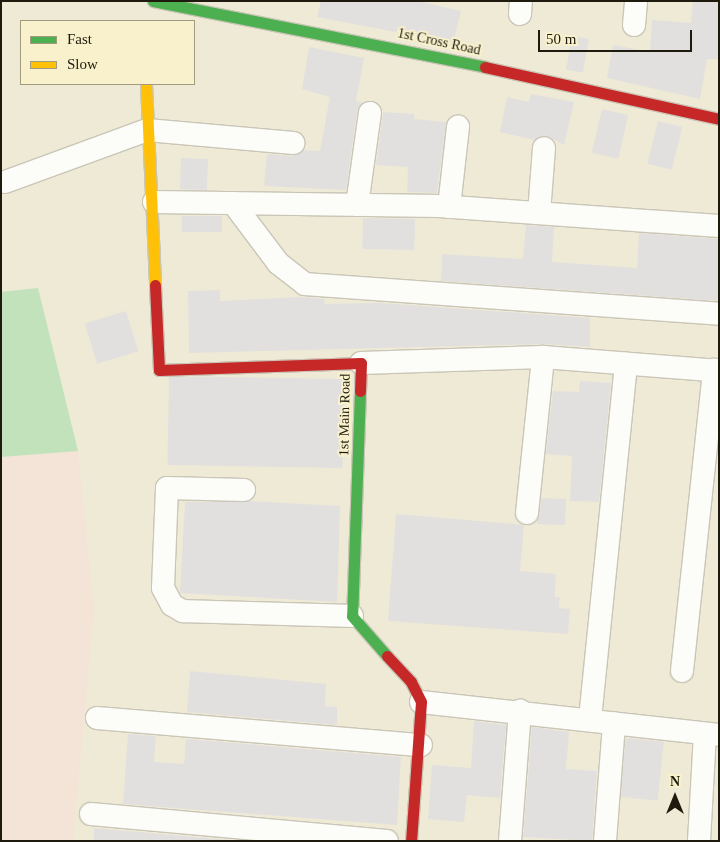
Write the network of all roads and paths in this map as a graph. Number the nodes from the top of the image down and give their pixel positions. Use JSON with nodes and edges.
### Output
{"nodes":[{"id":1,"x":144,"y":1,"type":"edge"},
{"id":2,"x":153,"y":1,"type":"edge"},
{"id":3,"x":636,"y":1,"type":"edge"},
{"id":4,"x":145,"y":15,"type":"dead end"},
{"id":5,"x":634,"y":26,"type":"dead end"},
{"id":6,"x":146,"y":85,"type":"edge"},
{"id":7,"x":370,"y":113,"type":"dead end"},
{"id":8,"x":719,"y":119,"type":"edge"},
{"id":9,"x":458,"y":127,"type":"dead end"},
{"id":10,"x":147,"y":130,"type":"junction"},
{"id":11,"x":293,"y":144,"type":"dead end"},
{"id":12,"x":544,"y":148,"type":"dead end"},
{"id":13,"x":5,"y":182,"type":"dead end"},
{"id":14,"x":154,"y":202,"type":"junction"},
{"id":15,"x":233,"y":203,"type":"junction"},
{"id":16,"x":357,"y":205,"type":"junction"},
{"id":17,"x":449,"y":207,"type":"junction"},
{"id":18,"x":539,"y":213,"type":"junction"},
{"id":19,"x":719,"y":226,"type":"edge"},
{"id":20,"x":719,"y":314,"type":"edge"},
{"id":21,"x":543,"y":357,"type":"junction"},
{"id":22,"x":361,"y":363,"type":"junction"},
{"id":23,"x":626,"y":364,"type":"junction"},
{"id":24,"x":716,"y":371,"type":"edge"},
{"id":25,"x":244,"y":490,"type":"dead end"},
{"id":26,"x":527,"y":512,"type":"dead end"},
{"id":27,"x":352,"y":616,"type":"junction"},
{"id":28,"x":682,"y":671,"type":"dead end"},
{"id":29,"x":421,"y":702,"type":"junction"},
{"id":30,"x":520,"y":710,"type":"junction"},
{"id":31,"x":97,"y":718,"type":"dead end"},
{"id":32,"x":590,"y":719,"type":"junction"},
{"id":33,"x":614,"y":723,"type":"junction"},
{"id":34,"x":712,"y":734,"type":"edge"},
{"id":35,"x":421,"y":745,"type":"junction"},
{"id":36,"x":91,"y":814,"type":"dead end"},
{"id":37,"x":387,"y":841,"type":"edge"},
{"id":38,"x":411,"y":841,"type":"edge"},
{"id":39,"x":510,"y":841,"type":"edge"},
{"id":40,"x":605,"y":841,"type":"edge"},
{"id":41,"x":699,"y":841,"type":"edge"}],
"edges":[{"from":1,"to":4,"type":"street"},
{"from":2,"to":8,"type":"street","name":"1st Cross Road"},
{"from":3,"to":5,"type":"street"},
{"from":6,"to":10,"type":"street","name":"1st Main Road"},
{"from":7,"to":16,"type":"street"},
{"from":9,"to":17,"type":"street"},
{"from":10,"to":11,"type":"street"},
{"from":10,"to":13,"type":"street"},
{"from":10,"to":14,"type":"street","name":"1st Main Road"},
{"from":12,"to":18,"type":"street"},
{"from":14,"to":15,"type":"street"},
{"from":14,"to":22,"type":"street","name":"1st Main Road"},
{"from":15,"to":16,"type":"street"},
{"from":15,"to":20,"type":"street"},
{"from":16,"to":17,"type":"street"},
{"from":17,"to":18,"type":"street"},
{"from":18,"to":19,"type":"street"},
{"from":21,"to":22,"type":"street"},
{"from":21,"to":23,"type":"street"},
{"from":21,"to":26,"type":"street"},
{"from":22,"to":27,"type":"street","name":"1st Main Road"},
{"from":23,"to":24,"type":"street"},
{"from":23,"to":32,"type":"street"},
{"from":24,"to":28,"type":"street"},
{"from":25,"to":27,"type":"street"},
{"from":27,"to":29,"type":"street"},
{"from":29,"to":30,"type":"street"},
{"from":29,"to":35,"type":"street"},
{"from":30,"to":32,"type":"street"},
{"from":30,"to":39,"type":"street"},
{"from":31,"to":35,"type":"street"},
{"from":32,"to":33,"type":"street"},
{"from":33,"to":34,"type":"street"},
{"from":33,"to":40,"type":"street"},
{"from":34,"to":41,"type":"street"},
{"from":35,"to":38,"type":"street"},
{"from":36,"to":37,"type":"street"}]}
